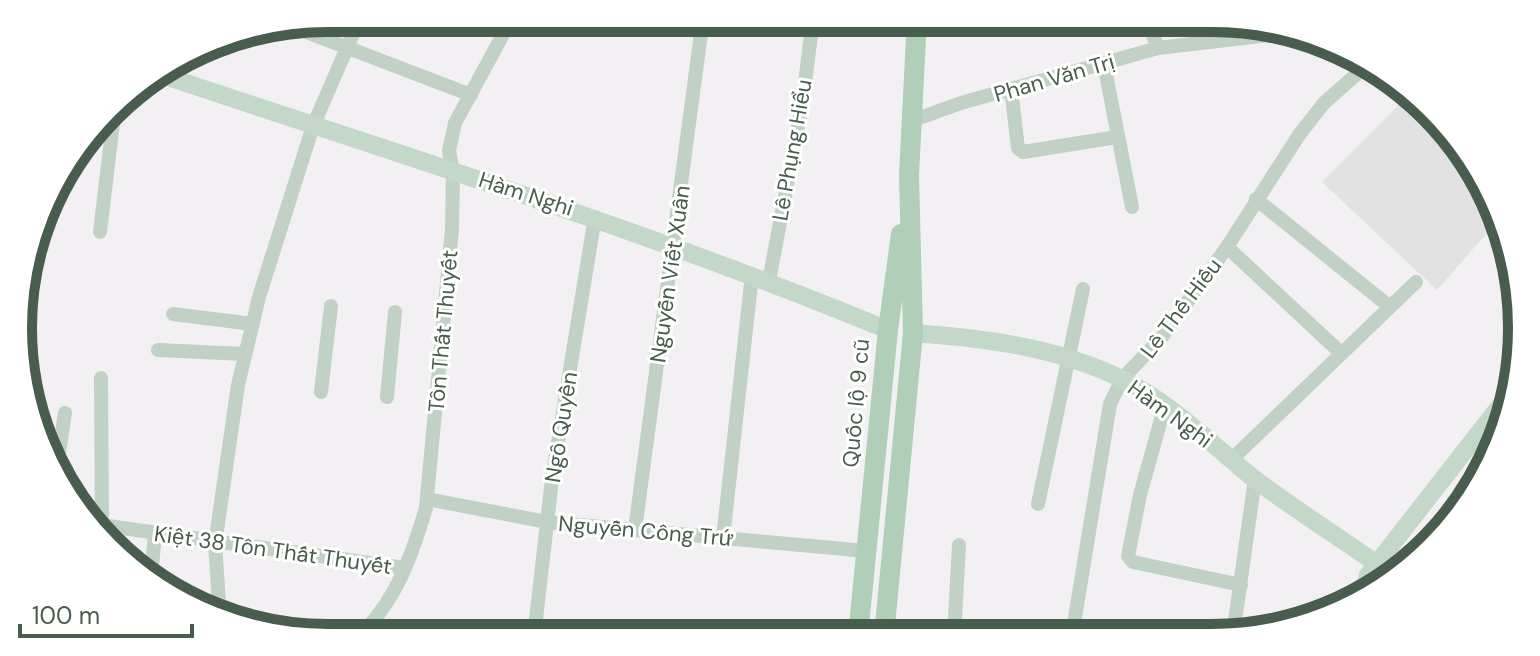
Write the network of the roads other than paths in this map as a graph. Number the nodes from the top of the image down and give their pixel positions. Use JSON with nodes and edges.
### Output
{"nodes":[{"id":1,"x":355,"y":32,"type":"edge"},
{"id":2,"x":701,"y":32,"type":"edge"},
{"id":3,"x":811,"y":32,"type":"edge"},
{"id":4,"x":916,"y":32,"type":"edge"},
{"id":5,"x":1152,"y":32,"type":"edge"},
{"id":6,"x":309,"y":33,"type":"edge"},
{"id":7,"x":504,"y":33,"type":"edge"},
{"id":8,"x":1240,"y":34,"type":"edge"},
{"id":9,"x":1255,"y":36,"type":"edge"},
{"id":10,"x":1241,"y":37,"type":"junction"},
{"id":11,"x":349,"y":48,"type":"junction"},
{"id":12,"x":1158,"y":48,"type":"junction"},
{"id":13,"x":1104,"y":64,"type":"junction"},
{"id":14,"x":1359,"y":72,"type":"edge"},
{"id":15,"x":171,"y":78,"type":"edge"},
{"id":16,"x":1011,"y":89,"type":"junction"},
{"id":17,"x":471,"y":95,"type":"junction"},
{"id":18,"x":911,"y":121,"type":"junction"},
{"id":19,"x":113,"y":125,"type":"edge"},
{"id":20,"x":313,"y":126,"type":"junction"},
{"id":21,"x":1117,"y":137,"type":"junction"},
{"id":22,"x":453,"y":171,"type":"junction"},
{"id":23,"x":909,"y":175,"type":"junction"},
{"id":24,"x":1256,"y":199,"type":"junction"},
{"id":25,"x":1132,"y":207,"type":"dead end"},
{"id":26,"x":595,"y":217,"type":"junction"},
{"id":27,"x":100,"y":232,"type":"dead end"},
{"id":28,"x":674,"y":246,"type":"junction"},
{"id":29,"x":1227,"y":247,"type":"junction"},
{"id":30,"x":761,"y":278,"type":"junction"},
{"id":31,"x":1416,"y":282,"type":"dead end"},
{"id":32,"x":1083,"y":289,"type":"dead end"},
{"id":33,"x":331,"y":306,"type":"dead end"},
{"id":34,"x":1390,"y":307,"type":"junction"},
{"id":35,"x":395,"y":312,"type":"dead end"},
{"id":36,"x":173,"y":314,"type":"dead end"},
{"id":37,"x":253,"y":324,"type":"junction"},
{"id":38,"x":888,"y":330,"type":"junction"},
{"id":39,"x":913,"y":333,"type":"junction"},
{"id":40,"x":158,"y":350,"type":"dead end"},
{"id":41,"x":1341,"y":353,"type":"junction"},
{"id":42,"x":245,"y":354,"type":"junction"},
{"id":43,"x":1069,"y":358,"type":"junction"},
{"id":44,"x":101,"y":378,"type":"dead end"},
{"id":45,"x":1122,"y":379,"type":"junction"},
{"id":46,"x":321,"y":392,"type":"dead end"},
{"id":47,"x":387,"y":397,"type":"dead end"},
{"id":48,"x":1165,"y":405,"type":"junction"},
{"id":49,"x":1496,"y":411,"type":"edge"},
{"id":50,"x":65,"y":413,"type":"dead end"},
{"id":51,"x":59,"y":451,"type":"edge"},
{"id":52,"x":1231,"y":460,"type":"junction"},
{"id":53,"x":1255,"y":479,"type":"junction"},
{"id":54,"x":427,"y":499,"type":"junction"},
{"id":55,"x":1038,"y":504,"type":"dead end"},
{"id":56,"x":98,"y":515,"type":"edge"},
{"id":57,"x":547,"y":522,"type":"junction"},
{"id":58,"x":109,"y":527,"type":"edge"},
{"id":59,"x":635,"y":530,"type":"junction"},
{"id":60,"x":155,"y":534,"type":"junction"},
{"id":61,"x":723,"y":538,"type":"junction"},
{"id":62,"x":215,"y":544,"type":"junction"},
{"id":63,"x":959,"y":545,"type":"dead end"},
{"id":64,"x":866,"y":551,"type":"junction"},
{"id":65,"x":892,"y":554,"type":"junction"},
{"id":66,"x":1377,"y":564,"type":"junction"},
{"id":67,"x":152,"y":566,"type":"edge"},
{"id":68,"x":405,"y":568,"type":"junction"},
{"id":69,"x":1383,"y":570,"type":"edge"},
{"id":70,"x":1367,"y":580,"type":"edge"},
{"id":71,"x":1241,"y":585,"type":"junction"},
{"id":72,"x":219,"y":603,"type":"edge"},
{"id":73,"x":1235,"y":623,"type":"edge"},
{"id":74,"x":371,"y":624,"type":"edge"},
{"id":75,"x":535,"y":624,"type":"edge"},
{"id":76,"x":860,"y":624,"type":"edge"},
{"id":77,"x":885,"y":624,"type":"edge"},
{"id":78,"x":955,"y":624,"type":"edge"},
{"id":79,"x":1074,"y":624,"type":"edge"}],
"edges":[{"from":1,"to":11,"type":"street"},
{"from":2,"to":28,"type":"street","name":"Nguyễn Viết Xuân"},
{"from":3,"to":30,"type":"street","name":"Lê Phụng Hiểu"},
{"from":4,"to":18,"type":"main road","name":"Quốc lộ 9 cũ"},
{"from":5,"to":12,"type":"street"},
{"from":6,"to":11,"type":"street"},
{"from":7,"to":17,"type":"street","name":"Tôn Thất Thuyết"},
{"from":8,"to":10,"type":"street"},
{"from":9,"to":10,"type":"street","name":"Phan Văn Trị"},
{"from":10,"to":12,"type":"street","name":"Phan Văn Trị"},
{"from":11,"to":17,"type":"street"},
{"from":11,"to":20,"type":"street"},
{"from":12,"to":13,"type":"street","name":"Phan Văn Trị"},
{"from":13,"to":16,"type":"street","name":"Phan Văn Trị"},
{"from":13,"to":21,"type":"street"},
{"from":14,"to":24,"type":"street","name":"Lê Thế Hiếu"},
{"from":15,"to":20,"type":"street","name":"Hàm Nghi"},
{"from":16,"to":18,"type":"street","name":"Phan Văn Trị"},
{"from":16,"to":21,"type":"street"},
{"from":17,"to":22,"type":"street","name":"Tôn Thất Thuyết"},
{"from":18,"to":23,"type":"main road","name":"Quốc lộ 9 cũ"},
{"from":19,"to":27,"type":"street"},
{"from":20,"to":22,"type":"street","name":"Hàm Nghi"},
{"from":20,"to":37,"type":"street"},
{"from":21,"to":25,"type":"street"},
{"from":22,"to":26,"type":"street","name":"Hàm Nghi"},
{"from":22,"to":54,"type":"street","name":"Tôn Thất Thuyết"},
{"from":23,"to":38,"type":"main road","name":"Quốc lộ 9 cũ"},
{"from":23,"to":39,"type":"main road","name":"Quốc lộ 9 cũ"},
{"from":24,"to":29,"type":"street","name":"Lê Thế Hiếu"},
{"from":24,"to":34,"type":"street"},
{"from":26,"to":28,"type":"street","name":"Hàm Nghi"},
{"from":26,"to":57,"type":"street","name":"Ngô Quyền"},
{"from":28,"to":30,"type":"street","name":"Hàm Nghi"},
{"from":28,"to":59,"type":"street","name":"Nguyễn Viết Xuân"},
{"from":29,"to":41,"type":"street"},
{"from":29,"to":45,"type":"street","name":"Lê Thế Hiếu"},
{"from":30,"to":38,"type":"street","name":"Hàm Nghi"},
{"from":30,"to":61,"type":"street","name":"Lê Phụng Hiểu"},
{"from":31,"to":34,"type":"street"},
{"from":32,"to":43,"type":"street"},
{"from":33,"to":46,"type":"street"},
{"from":34,"to":41,"type":"street"},
{"from":35,"to":47,"type":"street"},
{"from":36,"to":37,"type":"street"},
{"from":37,"to":42,"type":"street"},
{"from":38,"to":39,"type":"main road"},
{"from":38,"to":64,"type":"main road","name":"Quốc lộ 9 cũ"},
{"from":39,"to":43,"type":"street","name":"Hàm Nghi"},
{"from":39,"to":65,"type":"main road","name":"Quốc lộ 9 cũ"},
{"from":40,"to":42,"type":"street"},
{"from":41,"to":52,"type":"street"},
{"from":42,"to":62,"type":"street"},
{"from":43,"to":45,"type":"street","name":"Hàm Nghi"},
{"from":43,"to":55,"type":"street"},
{"from":44,"to":56,"type":"street"},
{"from":45,"to":48,"type":"street","name":"Hàm Nghi"},
{"from":45,"to":79,"type":"street","name":"Lê Thế Hiếu"},
{"from":48,"to":52,"type":"street","name":"Hàm Nghi"},
{"from":48,"to":71,"type":"street"},
{"from":49,"to":66,"type":"street"},
{"from":50,"to":51,"type":"street"},
{"from":52,"to":53,"type":"street","name":"Hàm Nghi"},
{"from":53,"to":66,"type":"street","name":"Hàm Nghi"},
{"from":53,"to":71,"type":"street"},
{"from":54,"to":57,"type":"street","name":"Nguyễn Công Trứ"},
{"from":54,"to":68,"type":"street","name":"Tôn Thất Thuyết"},
{"from":57,"to":59,"type":"street","name":"Nguyễn Công Trứ"},
{"from":57,"to":75,"type":"street","name":"Ngô Quyền"},
{"from":58,"to":60,"type":"street","name":"Kiệt 38 Tôn Thất Thuyết"},
{"from":59,"to":61,"type":"street","name":"Nguyễn Công Trứ"},
{"from":60,"to":62,"type":"street","name":"Kiệt 38 Tôn Thất Thuyết"},
{"from":60,"to":67,"type":"street"},
{"from":61,"to":64,"type":"street","name":"Nguyễn Công Trứ"},
{"from":62,"to":68,"type":"street","name":"Kiệt 38 Tôn Thất Thuyết"},
{"from":62,"to":72,"type":"street"},
{"from":63,"to":78,"type":"street"},
{"from":64,"to":65,"type":"main road"},
{"from":64,"to":76,"type":"main road","name":"Quốc lộ 9 cũ"},
{"from":65,"to":77,"type":"main road","name":"Quốc lộ 9 cũ"},
{"from":66,"to":69,"type":"street","name":"Hàm Nghi"},
{"from":66,"to":70,"type":"street"},
{"from":68,"to":74,"type":"street","name":"Tôn Thất Thuyết"},
{"from":71,"to":73,"type":"street"}]}
